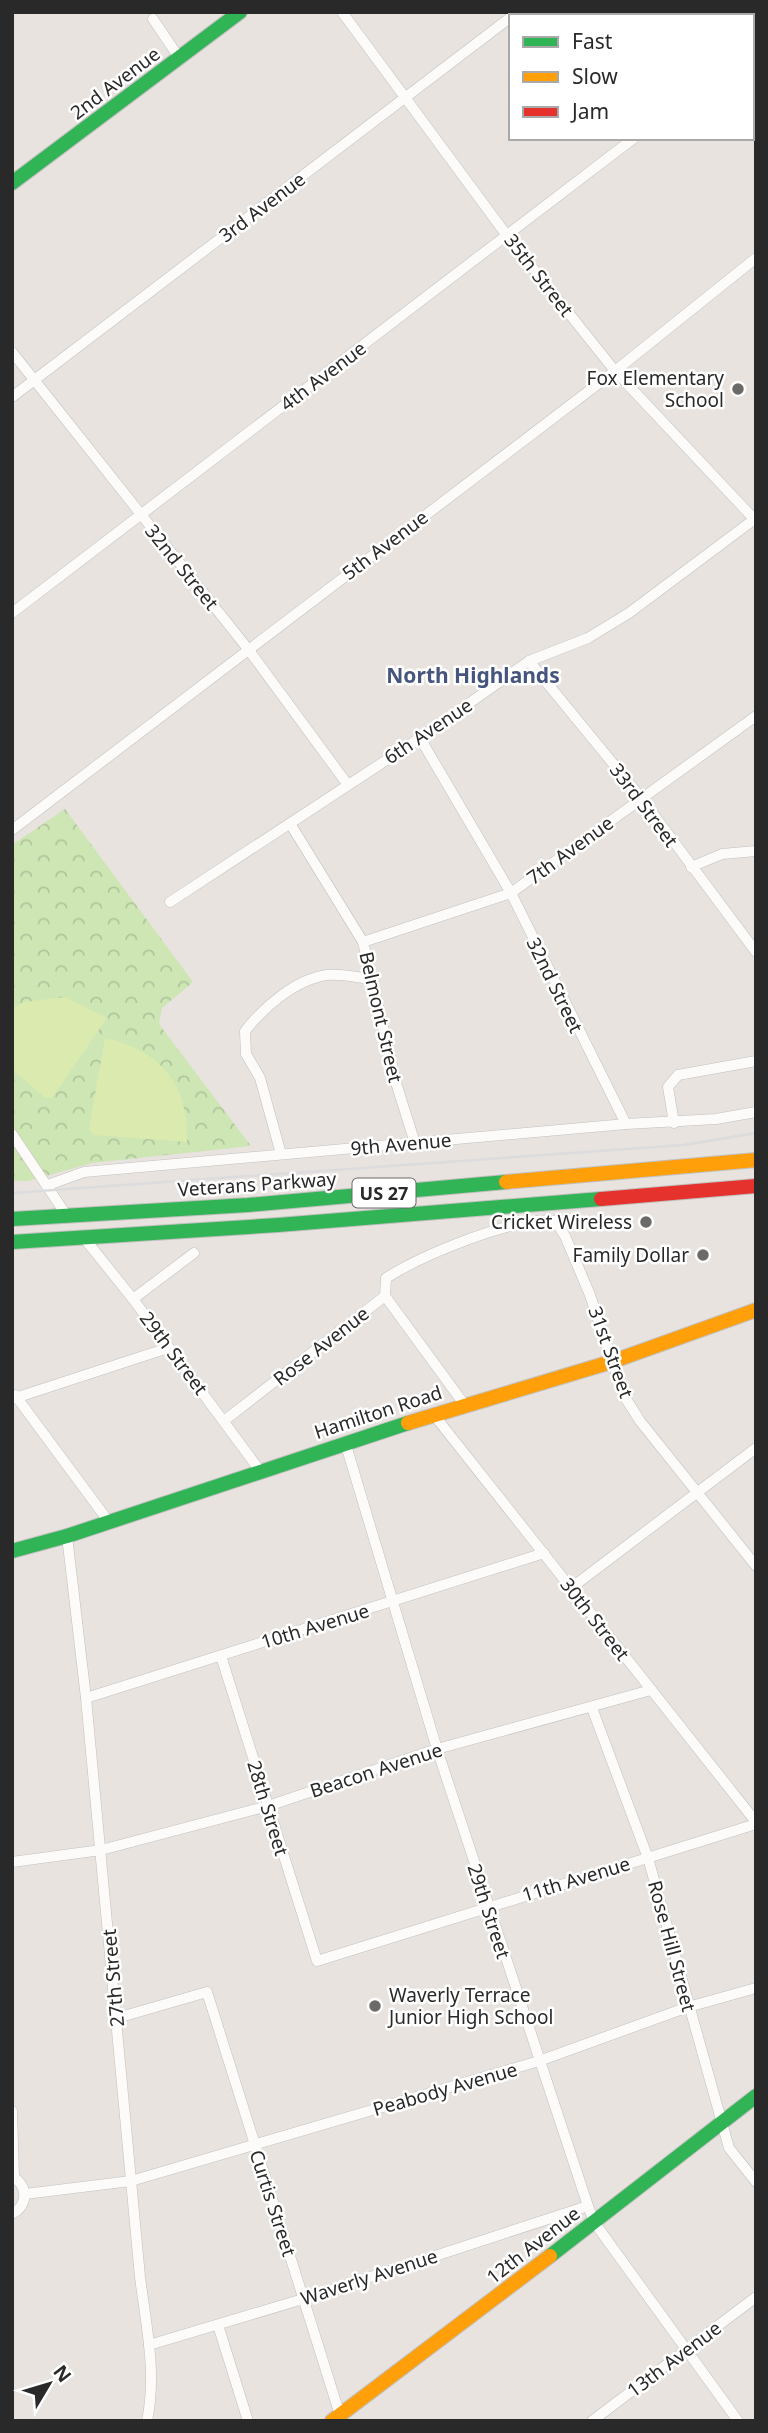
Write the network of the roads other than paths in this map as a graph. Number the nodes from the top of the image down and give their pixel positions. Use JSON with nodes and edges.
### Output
{"nodes":[{"id":1,"x":240,"y":12,"type":"edge"},
{"id":2,"x":342,"y":12,"type":"edge"},
{"id":3,"x":153,"y":19,"type":"dead end"},
{"id":4,"x":509,"y":19,"type":"edge"},
{"id":5,"x":180,"y":59,"type":"junction"},
{"id":6,"x":404,"y":99,"type":"junction"},
{"id":7,"x":631,"y":140,"type":"edge"},
{"id":8,"x":12,"y":183,"type":"edge"},
{"id":9,"x":508,"y":237,"type":"junction"},
{"id":10,"x":756,"y":258,"type":"edge"},
{"id":11,"x":12,"y":352,"type":"edge"},
{"id":12,"x":615,"y":371,"type":"junction"},
{"id":13,"x":34,"y":381,"type":"junction"},
{"id":14,"x":12,"y":397,"type":"edge"},
{"id":15,"x":140,"y":515,"type":"junction"},
{"id":16,"x":755,"y":519,"type":"edge"},
{"id":17,"x":12,"y":613,"type":"edge"},
{"id":18,"x":248,"y":649,"type":"junction"},
{"id":19,"x":529,"y":661,"type":"junction"},
{"id":20,"x":756,"y":716,"type":"edge"},
{"id":21,"x":420,"y":738,"type":"junction"},
{"id":22,"x":348,"y":785,"type":"junction"},
{"id":23,"x":642,"y":799,"type":"junction"},
{"id":24,"x":291,"y":825,"type":"junction"},
{"id":25,"x":12,"y":830,"type":"edge"},
{"id":26,"x":756,"y":851,"type":"edge"},
{"id":27,"x":691,"y":867,"type":"junction"},
{"id":28,"x":511,"y":893,"type":"junction"},
{"id":29,"x":170,"y":902,"type":"dead end"},
{"id":30,"x":363,"y":942,"type":"junction"},
{"id":31,"x":756,"y":952,"type":"edge"},
{"id":32,"x":372,"y":979,"type":"junction"},
{"id":33,"x":756,"y":1061,"type":"edge"},
{"id":34,"x":756,"y":1112,"type":"edge"},
{"id":35,"x":674,"y":1123,"type":"junction"},
{"id":36,"x":626,"y":1124,"type":"junction"},
{"id":37,"x":12,"y":1134,"type":"edge"},
{"id":38,"x":415,"y":1143,"type":"junction"},
{"id":39,"x":281,"y":1154,"type":"junction"},
{"id":40,"x":756,"y":1160,"type":"edge"},
{"id":41,"x":48,"y":1185,"type":"junction"},
{"id":42,"x":756,"y":1186,"type":"edge"},
{"id":43,"x":67,"y":1216,"type":"junction"},
{"id":44,"x":12,"y":1219,"type":"edge"},
{"id":45,"x":482,"y":1235,"type":"joint"},
{"id":46,"x":84,"y":1238,"type":"junction"},
{"id":47,"x":12,"y":1242,"type":"edge"},
{"id":48,"x":194,"y":1253,"type":"dead end"},
{"id":49,"x":385,"y":1296,"type":"junction"},
{"id":50,"x":133,"y":1299,"type":"junction"},
{"id":51,"x":756,"y":1310,"type":"edge"},
{"id":52,"x":169,"y":1348,"type":"junction"},
{"id":53,"x":611,"y":1362,"type":"junction"},
{"id":54,"x":14,"y":1396,"type":"edge"},
{"id":55,"x":464,"y":1404,"type":"junction"},
{"id":56,"x":435,"y":1415,"type":"junction"},
{"id":57,"x":225,"y":1420,"type":"junction"},
{"id":58,"x":345,"y":1442,"type":"junction"},
{"id":59,"x":756,"y":1448,"type":"edge"},
{"id":60,"x":261,"y":1472,"type":"junction"},
{"id":61,"x":699,"y":1493,"type":"junction"},
{"id":62,"x":109,"y":1522,"type":"junction"},
{"id":63,"x":67,"y":1536,"type":"junction"},
{"id":64,"x":12,"y":1551,"type":"edge"},
{"id":65,"x":544,"y":1553,"type":"junction"},
{"id":66,"x":756,"y":1566,"type":"edge"},
{"id":67,"x":571,"y":1588,"type":"junction"},
{"id":68,"x":393,"y":1602,"type":"junction"},
{"id":69,"x":221,"y":1656,"type":"junction"},
{"id":70,"x":651,"y":1690,"type":"junction"},
{"id":71,"x":86,"y":1698,"type":"junction"},
{"id":72,"x":592,"y":1708,"type":"junction"},
{"id":73,"x":437,"y":1749,"type":"junction"},
{"id":74,"x":268,"y":1806,"type":"junction"},
{"id":75,"x":756,"y":1823,"type":"edge"},
{"id":76,"x":101,"y":1850,"type":"junction"},
{"id":77,"x":648,"y":1858,"type":"junction"},
{"id":78,"x":12,"y":1862,"type":"edge"},
{"id":79,"x":487,"y":1906,"type":"junction"},
{"id":80,"x":317,"y":1961,"type":"joint"},
{"id":81,"x":756,"y":1988,"type":"edge"},
{"id":82,"x":688,"y":2007,"type":"junction"},
{"id":83,"x":117,"y":2018,"type":"junction"},
{"id":84,"x":539,"y":2061,"type":"junction"},
{"id":85,"x":756,"y":2096,"type":"edge"},
{"id":86,"x":12,"y":2111,"type":"edge"},
{"id":87,"x":722,"y":2122,"type":"junction"},
{"id":88,"x":255,"y":2145,"type":"junction"},
{"id":89,"x":13,"y":2177,"type":"edge"},
{"id":90,"x":131,"y":2181,"type":"junction"},
{"id":91,"x":756,"y":2182,"type":"edge"},
{"id":92,"x":25,"y":2194,"type":"junction"},
{"id":93,"x":588,"y":2206,"type":"junction"},
{"id":94,"x":12,"y":2214,"type":"edge"},
{"id":95,"x":594,"y":2222,"type":"junction"},
{"id":96,"x":756,"y":2297,"type":"edge"},
{"id":97,"x":303,"y":2299,"type":"junction"},
{"id":98,"x":218,"y":2325,"type":"junction"},
{"id":99,"x":149,"y":2345,"type":"junction"},
{"id":100,"x":685,"y":2352,"type":"junction"},
{"id":101,"x":336,"y":2418,"type":"edge"},
{"id":102,"x":147,"y":2421,"type":"edge"},
{"id":103,"x":248,"y":2421,"type":"edge"},
{"id":104,"x":592,"y":2421,"type":"edge"},
{"id":105,"x":738,"y":2421,"type":"edge"}],
"edges":[{"from":1,"to":5,"type":"main road","name":"2nd Avenue"},
{"from":2,"to":6,"type":"street","name":"35th Street"},
{"from":3,"to":5,"type":"street"},
{"from":4,"to":6,"type":"street","name":"3rd Avenue"},
{"from":5,"to":8,"type":"main road","name":"2nd Avenue"},
{"from":6,"to":9,"type":"street","name":"35th Street"},
{"from":6,"to":13,"type":"street","name":"3rd Avenue"},
{"from":7,"to":9,"type":"street","name":"4th Avenue"},
{"from":9,"to":12,"type":"street","name":"35th Street"},
{"from":9,"to":15,"type":"street","name":"4th Avenue"},
{"from":10,"to":12,"type":"street","name":"5th Avenue"},
{"from":11,"to":13,"type":"street","name":"32nd Street"},
{"from":12,"to":16,"type":"street","name":"35th Street"},
{"from":12,"to":18,"type":"street","name":"5th Avenue"},
{"from":13,"to":14,"type":"street","name":"3rd Avenue"},
{"from":13,"to":15,"type":"street","name":"32nd Street"},
{"from":15,"to":17,"type":"street","name":"4th Avenue"},
{"from":15,"to":18,"type":"street","name":"32nd Street"},
{"from":16,"to":19,"type":"street","name":"6th Avenue"},
{"from":18,"to":22,"type":"street","name":"32nd Street"},
{"from":18,"to":25,"type":"street","name":"5th Avenue"},
{"from":19,"to":21,"type":"street","name":"6th Avenue"},
{"from":19,"to":23,"type":"street","name":"33rd Street"},
{"from":20,"to":23,"type":"street","name":"7th Avenue"},
{"from":21,"to":22,"type":"street","name":"6th Avenue"},
{"from":21,"to":28,"type":"street","name":"32nd Street"},
{"from":22,"to":24,"type":"street","name":"6th Avenue"},
{"from":23,"to":27,"type":"street","name":"33rd Street"},
{"from":23,"to":28,"type":"street","name":"7th Avenue"},
{"from":24,"to":29,"type":"street","name":"6th Avenue"},
{"from":24,"to":30,"type":"street","name":"Belmont Street"},
{"from":26,"to":27,"type":"street"},
{"from":27,"to":31,"type":"street","name":"33rd Street"},
{"from":28,"to":30,"type":"street","name":"7th Avenue"},
{"from":28,"to":36,"type":"street","name":"32nd Street"},
{"from":30,"to":32,"type":"street","name":"Belmont Street"},
{"from":32,"to":38,"type":"street","name":"Belmont Street"},
{"from":32,"to":39,"type":"street"},
{"from":33,"to":35,"type":"street"},
{"from":34,"to":35,"type":"street","name":"9th Avenue"},
{"from":35,"to":36,"type":"street","name":"9th Avenue"},
{"from":36,"to":38,"type":"street","name":"9th Avenue"},
{"from":37,"to":41,"type":"street"},
{"from":38,"to":39,"type":"street","name":"9th Avenue"},
{"from":39,"to":41,"type":"street","name":"9th Avenue"},
{"from":40,"to":43,"type":"main road","name":"Veterans Parkway","number":"US 27"},
{"from":41,"to":43,"type":"street"},
{"from":42,"to":46,"type":"main road","number":"US 27"},
{"from":43,"to":44,"type":"main road","name":"Veterans Parkway","number":"US 27"},
{"from":45,"to":49,"type":"street","name":"Rose Avenue"},
{"from":45,"to":53,"type":"street","name":"31st Street"},
{"from":46,"to":47,"type":"main road","number":"US 27"},
{"from":46,"to":50,"type":"street","name":"29th Street"},
{"from":48,"to":50,"type":"street"},
{"from":49,"to":55,"type":"street"},
{"from":49,"to":57,"type":"street","name":"Rose Avenue"},
{"from":50,"to":52,"type":"street","name":"29th Street"},
{"from":51,"to":53,"type":"main road","name":"Hamilton Road"},
{"from":52,"to":54,"type":"street"},
{"from":52,"to":57,"type":"street","name":"29th Street"},
{"from":53,"to":55,"type":"main road","name":"Hamilton Road"},
{"from":53,"to":61,"type":"street","name":"31st Street"},
{"from":54,"to":62,"type":"street"},
{"from":55,"to":56,"type":"main road","name":"Hamilton Road"},
{"from":56,"to":58,"type":"main road","name":"Hamilton Road"},
{"from":56,"to":65,"type":"street","name":"30th Street"},
{"from":57,"to":60,"type":"street","name":"29th Street"},
{"from":58,"to":60,"type":"main road","name":"Hamilton Road"},
{"from":58,"to":68,"type":"street","name":"29th Street"},
{"from":59,"to":61,"type":"street"},
{"from":60,"to":62,"type":"main road","name":"Hamilton Road"},
{"from":61,"to":66,"type":"street","name":"31st Street"},
{"from":61,"to":67,"type":"street"},
{"from":62,"to":63,"type":"main road","name":"Hamilton Road"},
{"from":63,"to":64,"type":"main road","name":"Hamilton Road"},
{"from":63,"to":71,"type":"street","name":"27th Street"},
{"from":65,"to":67,"type":"street","name":"30th Street"},
{"from":65,"to":68,"type":"street","name":"10th Avenue"},
{"from":67,"to":70,"type":"street","name":"30th Street"},
{"from":68,"to":69,"type":"street","name":"10th Avenue"},
{"from":68,"to":73,"type":"street","name":"29th Street"},
{"from":69,"to":71,"type":"street","name":"10th Avenue"},
{"from":69,"to":74,"type":"street","name":"28th Street"},
{"from":70,"to":72,"type":"street","name":"Beacon Avenue"},
{"from":70,"to":75,"type":"street","name":"30th Street"},
{"from":71,"to":76,"type":"street","name":"27th Street"},
{"from":72,"to":73,"type":"street","name":"Beacon Avenue"},
{"from":72,"to":77,"type":"street","name":"Rose Hill Street"},
{"from":73,"to":74,"type":"street","name":"Beacon Avenue"},
{"from":73,"to":79,"type":"street","name":"29th Street"},
{"from":74,"to":76,"type":"street","name":"Beacon Avenue"},
{"from":74,"to":80,"type":"street","name":"28th Street"},
{"from":75,"to":77,"type":"street","name":"11th Avenue"},
{"from":76,"to":78,"type":"street","name":"Beacon Avenue"},
{"from":76,"to":83,"type":"street","name":"27th Street"},
{"from":77,"to":79,"type":"street","name":"11th Avenue"},
{"from":77,"to":82,"type":"street","name":"Rose Hill Street"},
{"from":79,"to":80,"type":"street","name":"11th Avenue"},
{"from":79,"to":84,"type":"street","name":"29th Street"},
{"from":81,"to":82,"type":"street","name":"Peabody Avenue"},
{"from":82,"to":84,"type":"street","name":"Peabody Avenue"},
{"from":82,"to":87,"type":"street","name":"Rose Hill Street"},
{"from":83,"to":88,"type":"street","name":"Curtis Street"},
{"from":83,"to":90,"type":"street","name":"27th Street"},
{"from":84,"to":88,"type":"street","name":"Peabody Avenue"},
{"from":84,"to":93,"type":"street","name":"29th Street"},
{"from":85,"to":87,"type":"main road","name":"12th Avenue"},
{"from":86,"to":89,"type":"street"},
{"from":87,"to":91,"type":"street","name":"Rose Hill Street"},
{"from":87,"to":95,"type":"main road","name":"12th Avenue"},
{"from":88,"to":90,"type":"street","name":"Peabody Avenue"},
{"from":88,"to":97,"type":"street","name":"Curtis Street"},
{"from":89,"to":92,"type":"street"},
{"from":90,"to":92,"type":"street","name":"Peabody Avenue"},
{"from":90,"to":99,"type":"street","name":"27th Street"},
{"from":92,"to":94,"type":"street"},
{"from":93,"to":95,"type":"street","name":"29th Street"},
{"from":93,"to":97,"type":"street","name":"Waverly Avenue"},
{"from":95,"to":100,"type":"street","name":"29th Street"},
{"from":95,"to":101,"type":"main road","name":"12th Avenue"},
{"from":96,"to":100,"type":"street","name":"13th Avenue"},
{"from":97,"to":98,"type":"street","name":"Waverly Avenue"},
{"from":97,"to":101,"type":"street","name":"Curtis Street"},
{"from":98,"to":99,"type":"street","name":"Waverly Avenue"},
{"from":98,"to":103,"type":"street"},
{"from":99,"to":102,"type":"street","name":"27th Street"},
{"from":100,"to":104,"type":"street","name":"13th Avenue"},
{"from":100,"to":105,"type":"street","name":"29th Street"}]}
